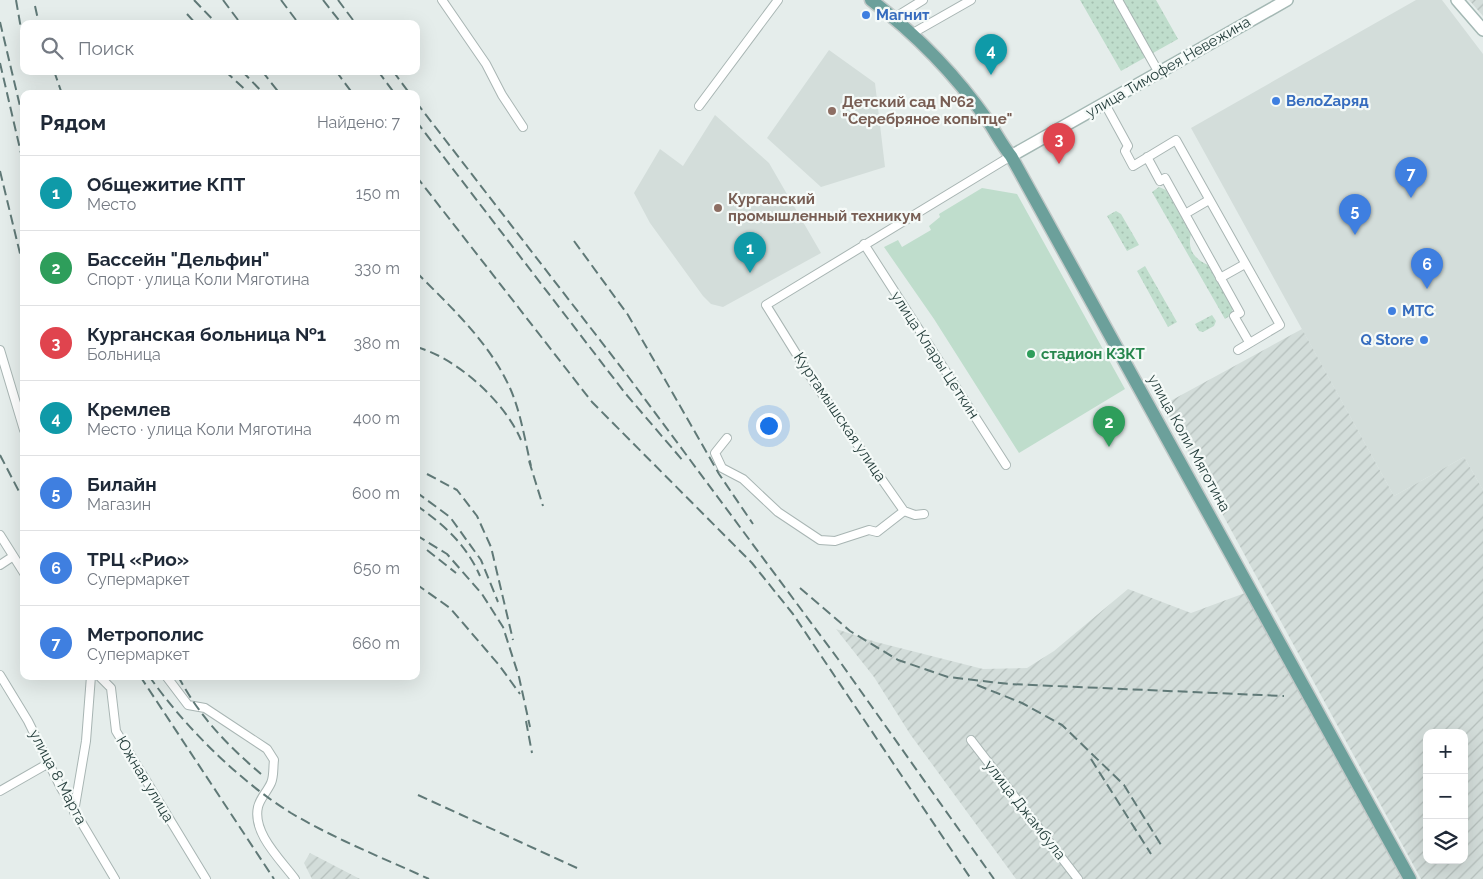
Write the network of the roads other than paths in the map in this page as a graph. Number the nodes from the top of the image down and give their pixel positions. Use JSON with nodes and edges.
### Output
{"nodes":[{"id":1,"x":442,"y":0,"type":"edge"},
{"id":2,"x":778,"y":0,"type":"edge"},
{"id":3,"x":871,"y":0,"type":"edge"},
{"id":4,"x":923,"y":0,"type":"edge"},
{"id":5,"x":971,"y":0,"type":"edge"},
{"id":6,"x":1118,"y":0,"type":"edge"},
{"id":7,"x":1287,"y":0,"type":"edge"},
{"id":8,"x":1457,"y":0,"type":"edge"},
{"id":9,"x":894,"y":18,"type":"junction"},
{"id":10,"x":1483,"y":30,"type":"edge"},
{"id":11,"x":913,"y":33,"type":"junction"},
{"id":12,"x":1159,"y":73,"type":"junction"},
{"id":13,"x":1104,"y":104,"type":"junction"},
{"id":14,"x":699,"y":106,"type":"dead end"},
{"id":15,"x":523,"y":127,"type":"dead end"},
{"id":16,"x":1011,"y":156,"type":"junction"},
{"id":17,"x":1147,"y":157,"type":"junction"},
{"id":18,"x":1209,"y":200,"type":"junction"},
{"id":19,"x":1185,"y":214,"type":"junction"},
{"id":20,"x":864,"y":244,"type":"junction"},
{"id":21,"x":1245,"y":264,"type":"junction"},
{"id":22,"x":1220,"y":278,"type":"junction"},
{"id":23,"x":766,"y":305,"type":"joint"},
{"id":24,"x":1249,"y":342,"type":"junction"},
{"id":25,"x":0,"y":350,"type":"edge"},
{"id":26,"x":1238,"y":350,"type":"dead end"},
{"id":27,"x":20,"y":417,"type":"edge"},
{"id":28,"x":727,"y":438,"type":"dead end"},
{"id":29,"x":1006,"y":465,"type":"dead end"},
{"id":30,"x":904,"y":511,"type":"junction"},
{"id":31,"x":924,"y":514,"type":"dead end"},
{"id":32,"x":0,"y":535,"type":"edge"},
{"id":33,"x":12,"y":557,"type":"junction"},
{"id":34,"x":0,"y":566,"type":"edge"},
{"id":35,"x":20,"y":568,"type":"edge"},
{"id":36,"x":0,"y":675,"type":"edge"},
{"id":37,"x":91,"y":680,"type":"edge"},
{"id":38,"x":103,"y":680,"type":"edge"},
{"id":39,"x":169,"y":680,"type":"edge"},
{"id":40,"x":971,"y":740,"type":"dead end"},
{"id":41,"x":50,"y":763,"type":"junction"},
{"id":42,"x":0,"y":791,"type":"edge"},
{"id":43,"x":74,"y":812,"type":"junction"},
{"id":44,"x":115,"y":879,"type":"edge"},
{"id":45,"x":206,"y":879,"type":"edge"},
{"id":46,"x":295,"y":879,"type":"edge"},
{"id":47,"x":1078,"y":879,"type":"edge"},
{"id":48,"x":1410,"y":879,"type":"edge"}],
"edges":[{"from":1,"to":15,"type":"street"},
{"from":2,"to":14,"type":"street"},
{"from":3,"to":9,"type":"main road","name":"улица Коли Мяготина"},
{"from":4,"to":9,"type":"street"},
{"from":5,"to":11,"type":"street"},
{"from":6,"to":12,"type":"street"},
{"from":7,"to":12,"type":"street","name":"улица Тимофея Невежина"},
{"from":8,"to":10,"type":"street"},
{"from":9,"to":11,"type":"main road","name":"улица Коли Мяготина"},
{"from":11,"to":16,"type":"main road","name":"улица Коли Мяготина"},
{"from":12,"to":13,"type":"street","name":"улица Тимофея Невежина"},
{"from":13,"to":16,"type":"street","name":"улица Тимофея Невежина"},
{"from":13,"to":17,"type":"street"},
{"from":16,"to":20,"type":"street","name":"улица Тимофея Невежина"},
{"from":16,"to":48,"type":"main road","name":"улица Коли Мяготина"},
{"from":17,"to":18,"type":"street"},
{"from":17,"to":19,"type":"street"},
{"from":18,"to":19,"type":"street"},
{"from":18,"to":21,"type":"street"},
{"from":19,"to":22,"type":"street"},
{"from":20,"to":23,"type":"street","name":"улица Тимофея Невежина"},
{"from":20,"to":29,"type":"street","name":"улица Клары Цеткин"},
{"from":21,"to":22,"type":"street"},
{"from":21,"to":24,"type":"street"},
{"from":22,"to":24,"type":"street"},
{"from":23,"to":30,"type":"street","name":"Куртамышская улица"},
{"from":24,"to":26,"type":"street"},
{"from":25,"to":27,"type":"street"},
{"from":28,"to":30,"type":"street"},
{"from":30,"to":31,"type":"street"},
{"from":32,"to":33,"type":"street"},
{"from":33,"to":34,"type":"street"},
{"from":33,"to":35,"type":"street"},
{"from":36,"to":41,"type":"street","name":"улица 8 Марта"},
{"from":37,"to":43,"type":"street"},
{"from":38,"to":45,"type":"street","name":"Южная улица"},
{"from":39,"to":46,"type":"street"},
{"from":40,"to":47,"type":"street","name":"улица Джамбула"},
{"from":41,"to":42,"type":"street"},
{"from":41,"to":43,"type":"street","name":"улица 8 Марта"},
{"from":43,"to":44,"type":"street","name":"улица 8 Марта"}]}
